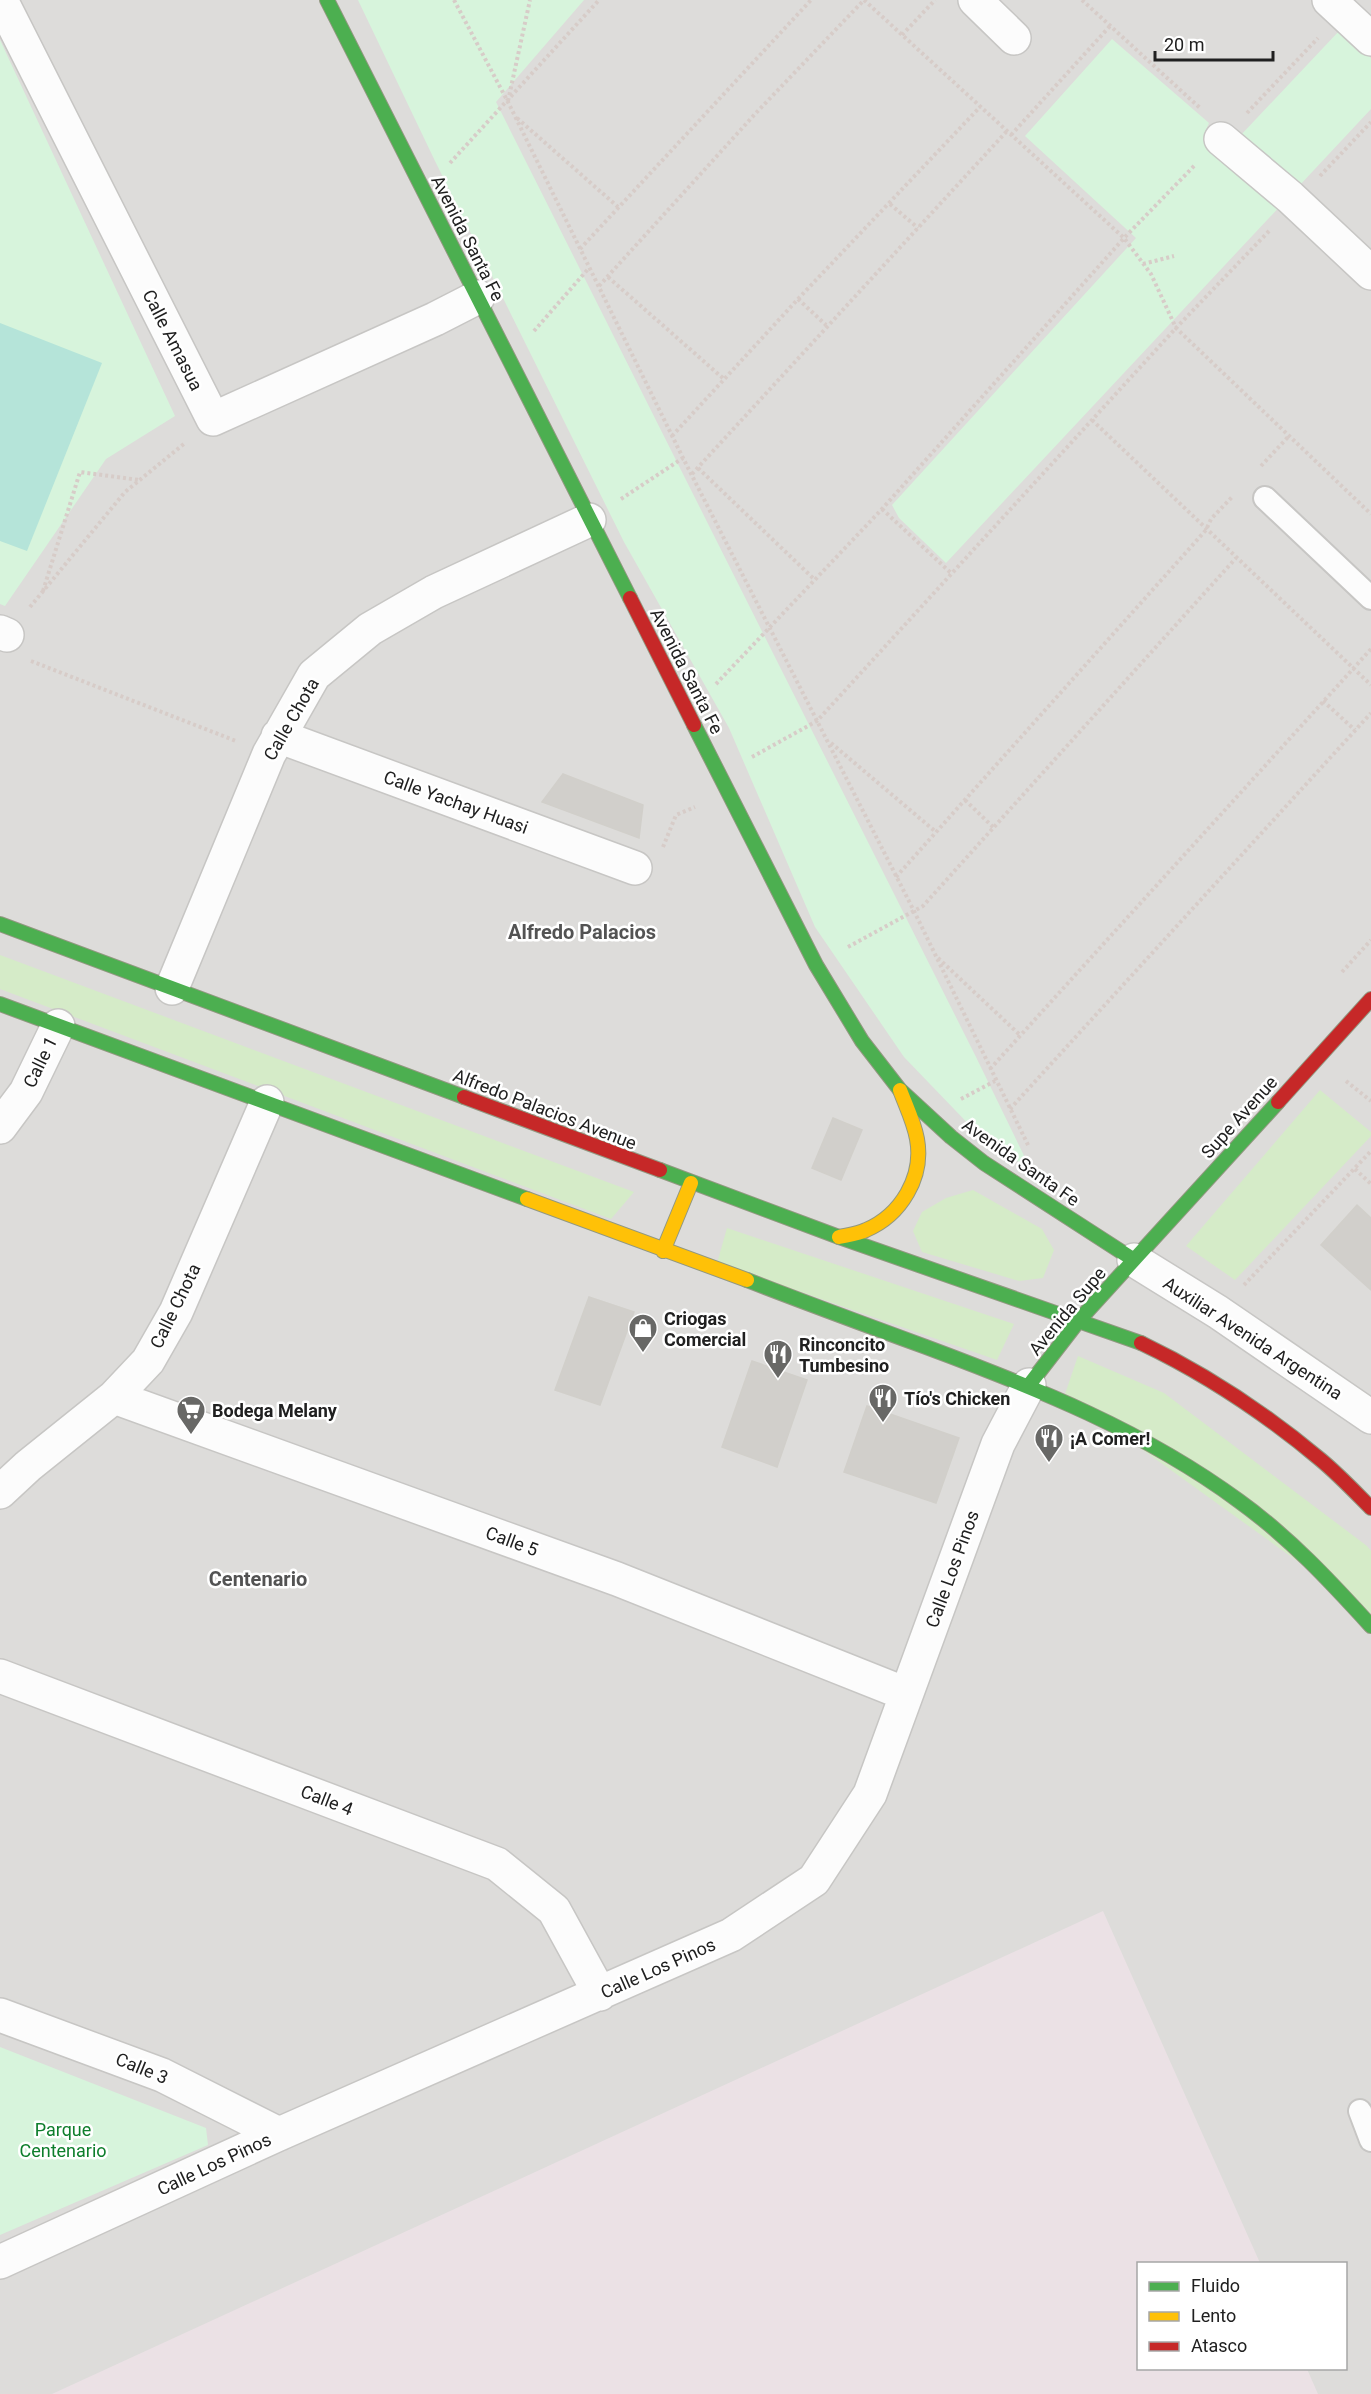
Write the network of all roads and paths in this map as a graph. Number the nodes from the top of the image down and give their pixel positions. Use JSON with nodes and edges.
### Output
{"nodes":[{"id":1,"x":1,"y":0,"type":"edge"},
{"id":2,"x":327,"y":0,"type":"edge"},
{"id":3,"x":454,"y":0,"type":"edge"},
{"id":4,"x":530,"y":0,"type":"edge"},
{"id":5,"x":599,"y":0,"type":"edge"},
{"id":6,"x":811,"y":0,"type":"edge"},
{"id":7,"x":935,"y":0,"type":"edge"},
{"id":8,"x":975,"y":0,"type":"edge"},
{"id":9,"x":1082,"y":0,"type":"edge"},
{"id":10,"x":1336,"y":6,"type":"edge"},
{"id":11,"x":1110,"y":26,"type":"junction"},
{"id":12,"x":902,"y":35,"type":"junction"},
{"id":13,"x":1014,"y":38,"type":"dead end"},
{"id":14,"x":1371,"y":39,"type":"edge"},
{"id":15,"x":508,"y":102,"type":"junction"},
{"id":16,"x":980,"y":107,"type":"junction"},
{"id":17,"x":515,"y":116,"type":"junction"},
{"id":18,"x":1371,"y":122,"type":"edge"},
{"id":19,"x":1007,"y":131,"type":"junction"},
{"id":20,"x":1011,"y":135,"type":"junction"},
{"id":21,"x":1224,"y":136,"type":"junction"},
{"id":22,"x":424,"y":191,"type":"junction"},
{"id":23,"x":1296,"y":203,"type":"junction"},
{"id":24,"x":890,"y":204,"type":"junction"},
{"id":25,"x":618,"y":207,"type":"junction"},
{"id":26,"x":918,"y":228,"type":"junction"},
{"id":27,"x":1124,"y":238,"type":"junction"},
{"id":28,"x":580,"y":249,"type":"junction"},
{"id":29,"x":1174,"y":256,"type":"dead end"},
{"id":30,"x":1143,"y":264,"type":"junction"},
{"id":31,"x":590,"y":268,"type":"junction"},
{"id":32,"x":1371,"y":273,"type":"edge"},
{"id":33,"x":608,"y":277,"type":"junction"},
{"id":34,"x":599,"y":286,"type":"junction"},
{"id":35,"x":477,"y":297,"type":"junction"},
{"id":36,"x":798,"y":299,"type":"junction"},
{"id":37,"x":826,"y":325,"type":"junction"},
{"id":38,"x":1176,"y":328,"type":"junction"},
{"id":39,"x":509,"y":359,"type":"junction"},
{"id":40,"x":725,"y":380,"type":"junction"},
{"id":41,"x":213,"y":419,"type":"junction"},
{"id":42,"x":1092,"y":420,"type":"junction"},
{"id":43,"x":672,"y":436,"type":"junction"},
{"id":44,"x":1289,"y":436,"type":"junction"},
{"id":45,"x":683,"y":458,"type":"junction"},
{"id":46,"x":698,"y":468,"type":"junction"},
{"id":47,"x":1255,"y":473,"type":"dead end"},
{"id":48,"x":692,"y":474,"type":"junction"},
{"id":49,"x":140,"y":480,"type":"junction"},
{"id":50,"x":1241,"y":488,"type":"dead end"},
{"id":51,"x":1265,"y":498,"type":"dead end"},
{"id":52,"x":882,"y":510,"type":"junction"},
{"id":53,"x":1371,"y":514,"type":"edge"},
{"id":54,"x":589,"y":520,"type":"junction"},
{"id":55,"x":1206,"y":530,"type":"junction"},
{"id":56,"x":1236,"y":558,"type":"junction"},
{"id":57,"x":951,"y":573,"type":"junction"},
{"id":58,"x":815,"y":580,"type":"junction"},
{"id":59,"x":42,"y":593,"type":"junction"},
{"id":60,"x":1371,"y":598,"type":"edge"},
{"id":61,"x":770,"y":627,"type":"junction"},
{"id":62,"x":3,"y":634,"type":"edge"},
{"id":63,"x":1371,"y":649,"type":"edge"},
{"id":64,"x":1353,"y":669,"type":"junction"},
{"id":65,"x":1371,"y":685,"type":"edge"},
{"id":66,"x":1323,"y":701,"type":"junction"},
{"id":67,"x":1371,"y":713,"type":"edge"},
{"id":68,"x":688,"y":714,"type":"junction"},
{"id":69,"x":817,"y":721,"type":"junction"},
{"id":70,"x":1355,"y":730,"type":"junction"},
{"id":71,"x":828,"y":740,"type":"junction"},
{"id":72,"x":273,"y":745,"type":"junction"},
{"id":73,"x":719,"y":774,"type":"junction"},
{"id":74,"x":728,"y":793,"type":"junction"},
{"id":75,"x":964,"y":800,"type":"junction"},
{"id":76,"x":994,"y":828,"type":"junction"},
{"id":77,"x":936,"y":832,"type":"junction"},
{"id":78,"x":634,"y":868,"type":"joint"},
{"id":79,"x":896,"y":877,"type":"junction"},
{"id":80,"x":914,"y":911,"type":"junction"},
{"id":81,"x":0,"y":924,"type":"edge"},
{"id":82,"x":935,"y":956,"type":"junction"},
{"id":83,"x":816,"y":965,"type":"junction"},
{"id":84,"x":172,"y":987,"type":"junction"},
{"id":85,"x":1371,"y":999,"type":"edge"},
{"id":86,"x":0,"y":1004,"type":"edge"},
{"id":87,"x":58,"y":1026,"type":"junction"},
{"id":88,"x":1021,"y":1036,"type":"junction"},
{"id":89,"x":900,"y":1090,"type":"junction"},
{"id":90,"x":267,"y":1102,"type":"junction"},
{"id":91,"x":1010,"y":1109,"type":"dead end"},
{"id":92,"x":0,"y":1127,"type":"edge"},
{"id":93,"x":1371,"y":1151,"type":"edge"},
{"id":94,"x":1355,"y":1169,"type":"junction"},
{"id":95,"x":691,"y":1183,"type":"junction"},
{"id":96,"x":1371,"y":1184,"type":"edge"},
{"id":97,"x":839,"y":1237,"type":"junction"},
{"id":98,"x":663,"y":1251,"type":"junction"},
{"id":99,"x":1134,"y":1260,"type":"junction"},
{"id":100,"x":1218,"y":1312,"type":"junction"},
{"id":101,"x":1080,"y":1319,"type":"junction"},
{"id":102,"x":1029,"y":1385,"type":"junction"},
{"id":103,"x":114,"y":1397,"type":"junction"},
{"id":104,"x":1371,"y":1417,"type":"edge"},
{"id":105,"x":0,"y":1492,"type":"edge"},
{"id":106,"x":1371,"y":1508,"type":"edge"},
{"id":107,"x":1371,"y":1626,"type":"edge"},
{"id":108,"x":0,"y":1676,"type":"edge"},
{"id":109,"x":906,"y":1695,"type":"junction"},
{"id":110,"x":600,"y":1994,"type":"junction"},
{"id":111,"x":0,"y":2015,"type":"edge"},
{"id":112,"x":1360,"y":2111,"type":"dead end"},
{"id":113,"x":279,"y":2134,"type":"junction"},
{"id":114,"x":1371,"y":2140,"type":"edge"},
{"id":115,"x":0,"y":2262,"type":"edge"}],
"edges":[{"from":1,"to":41,"type":"street","name":"Calle Amasua"},
{"from":2,"to":22,"type":"main road","name":"Avenida Santa Fe"},
{"from":3,"to":15,"type":"path"},
{"from":4,"to":15,"type":"path"},
{"from":5,"to":15,"type":"path"},
{"from":6,"to":25,"type":"path"},
{"from":7,"to":12,"type":"path"},
{"from":8,"to":13,"type":"street"},
{"from":9,"to":11,"type":"path"},
{"from":10,"to":14,"type":"street"},
{"from":10,"to":21,"type":"path"},
{"from":11,"to":20,"type":"path"},
{"from":11,"to":21,"type":"path"},
{"from":12,"to":16,"type":"path"},
{"from":12,"to":33,"type":"path"},
{"from":15,"to":17,"type":"path"},
{"from":15,"to":22,"type":"path"},
{"from":16,"to":19,"type":"path"},
{"from":16,"to":24,"type":"path"},
{"from":17,"to":25,"type":"path"},
{"from":17,"to":28,"type":"path"},
{"from":18,"to":23,"type":"path"},
{"from":19,"to":20,"type":"path"},
{"from":19,"to":26,"type":"path"},
{"from":20,"to":27,"type":"path"},
{"from":21,"to":23,"type":"street"},
{"from":21,"to":27,"type":"path"},
{"from":22,"to":35,"type":"main road","name":"Avenida Santa Fe"},
{"from":23,"to":32,"type":"street"},
{"from":23,"to":38,"type":"path"},
{"from":24,"to":26,"type":"path"},
{"from":24,"to":36,"type":"path"},
{"from":25,"to":28,"type":"path"},
{"from":26,"to":37,"type":"path"},
{"from":27,"to":30,"type":"path"},
{"from":27,"to":52,"type":"path"},
{"from":28,"to":31,"type":"path"},
{"from":29,"to":30,"type":"path"},
{"from":30,"to":38,"type":"path"},
{"from":31,"to":34,"type":"path"},
{"from":31,"to":39,"type":"path"},
{"from":33,"to":34,"type":"path"},
{"from":33,"to":40,"type":"path"},
{"from":34,"to":43,"type":"path"},
{"from":35,"to":39,"type":"main road","name":"Avenida Santa Fe"},
{"from":35,"to":41,"type":"street"},
{"from":36,"to":37,"type":"path"},
{"from":36,"to":40,"type":"path"},
{"from":37,"to":46,"type":"path"},
{"from":38,"to":42,"type":"path"},
{"from":38,"to":44,"type":"path"},
{"from":39,"to":54,"type":"main road","name":"Avenida Santa Fe"},
{"from":40,"to":43,"type":"path"},
{"from":41,"to":49,"type":"path"},
{"from":42,"to":55,"type":"path"},
{"from":42,"to":57,"type":"path"},
{"from":43,"to":45,"type":"path"},
{"from":44,"to":47,"type":"path"},
{"from":44,"to":53,"type":"path"},
{"from":45,"to":48,"type":"path"},
{"from":45,"to":54,"type":"path"},
{"from":46,"to":48,"type":"path"},
{"from":46,"to":58,"type":"path"},
{"from":48,"to":61,"type":"path"},
{"from":49,"to":59,"type":"path"},
{"from":49,"to":59,"type":"path"},
{"from":50,"to":55,"type":"path"},
{"from":51,"to":60,"type":"lane"},
{"from":52,"to":57,"type":"path"},
{"from":52,"to":58,"type":"path"},
{"from":54,"to":68,"type":"main road","name":"Avenida Santa Fe"},
{"from":54,"to":72,"type":"street","name":"Calle Chota"},
{"from":55,"to":56,"type":"path"},
{"from":55,"to":75,"type":"path"},
{"from":56,"to":64,"type":"path"},
{"from":56,"to":76,"type":"path"},
{"from":57,"to":69,"type":"path"},
{"from":58,"to":61,"type":"path"},
{"from":59,"to":62,"type":"path"},
{"from":61,"to":68,"type":"path"},
{"from":61,"to":69,"type":"path"},
{"from":62,"to":72,"type":"path"},
{"from":63,"to":64,"type":"path"},
{"from":64,"to":65,"type":"path"},
{"from":64,"to":66,"type":"path"},
{"from":66,"to":70,"type":"path"},
{"from":66,"to":88,"type":"path"},
{"from":67,"to":70,"type":"path"},
{"from":68,"to":73,"type":"main road","name":"Avenida Santa Fe"},
{"from":69,"to":71,"type":"path"},
{"from":69,"to":73,"type":"path"},
{"from":70,"to":91,"type":"path"},
{"from":71,"to":77,"type":"path"},
{"from":71,"to":79,"type":"path"},
{"from":72,"to":78,"type":"street","name":"Calle Yachay Huasi"},
{"from":72,"to":84,"type":"street","name":"Calle Chota"},
{"from":73,"to":74,"type":"main road","name":"Avenida Santa Fe"},
{"from":74,"to":78,"type":"path"},
{"from":74,"to":83,"type":"main road","name":"Avenida Santa Fe"},
{"from":75,"to":76,"type":"path"},
{"from":75,"to":77,"type":"path"},
{"from":76,"to":80,"type":"path"},
{"from":77,"to":79,"type":"path"},
{"from":79,"to":80,"type":"path"},
{"from":80,"to":82,"type":"path"},
{"from":80,"to":83,"type":"path"},
{"from":81,"to":84,"type":"main road","name":"Alfredo Palacios Avenue"},
{"from":82,"to":88,"type":"path"},
{"from":82,"to":88,"type":"path"},
{"from":83,"to":89,"type":"main road","name":"Avenida Santa Fe"},
{"from":84,"to":95,"type":"main road","name":"Alfredo Palacios Avenue"},
{"from":85,"to":99,"type":"main road","name":"Supe Avenue"},
{"from":86,"to":87,"type":"main road"},
{"from":87,"to":90,"type":"main road"},
{"from":87,"to":92,"type":"street","name":"Calle 1"},
{"from":89,"to":97,"type":"main road"},
{"from":89,"to":99,"type":"main road","name":"Avenida Santa Fe"},
{"from":90,"to":98,"type":"main road"},
{"from":90,"to":103,"type":"street","name":"Calle Chota"},
{"from":93,"to":94,"type":"path"},
{"from":94,"to":96,"type":"path"},
{"from":94,"to":100,"type":"path"},
{"from":95,"to":97,"type":"main road","name":"Alfredo Palacios Avenue"},
{"from":95,"to":98,"type":"main road"},
{"from":97,"to":101,"type":"main road","name":"Alfredo Palacios Avenue"},
{"from":98,"to":102,"type":"main road"},
{"from":99,"to":100,"type":"street","name":"Auxiliar Avenida Argentina"},
{"from":99,"to":101,"type":"main road","name":"Avenida Supe"},
{"from":100,"to":104,"type":"street","name":"Auxiliar Avenida Argentina"},
{"from":101,"to":102,"type":"main road","name":"Avenida Supe"},
{"from":101,"to":106,"type":"main road","name":"Alfredo Palacios Avenue"},
{"from":102,"to":107,"type":"main road"},
{"from":102,"to":109,"type":"street","name":"Calle Los Pinos"},
{"from":103,"to":105,"type":"street","name":"Calle Chota"},
{"from":103,"to":109,"type":"street","name":"Calle 5"},
{"from":108,"to":110,"type":"street","name":"Calle 4"},
{"from":109,"to":110,"type":"street","name":"Calle Los Pinos"},
{"from":110,"to":113,"type":"street","name":"Calle Los Pinos"},
{"from":111,"to":113,"type":"street","name":"Calle 3"},
{"from":112,"to":114,"type":"lane"},
{"from":113,"to":115,"type":"street","name":"Calle Los Pinos"}]}
